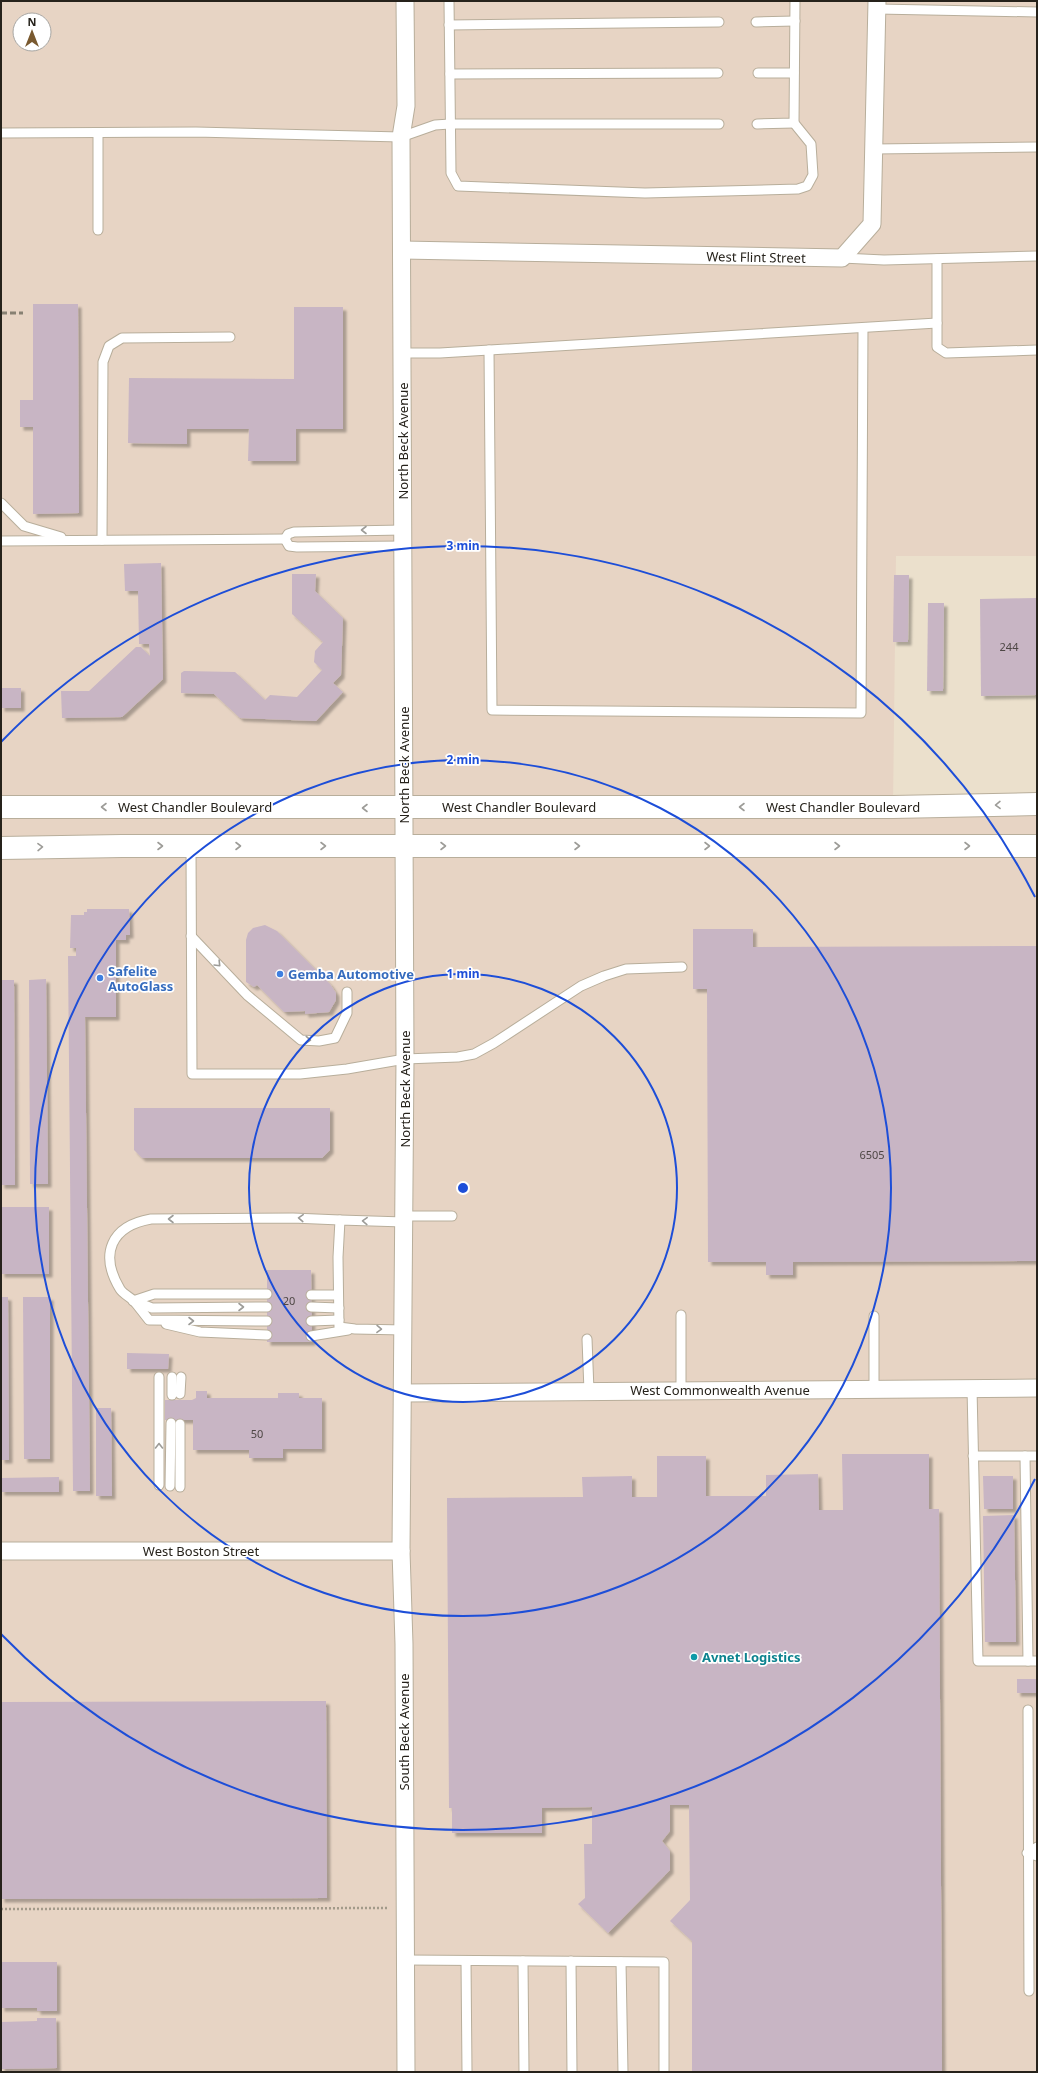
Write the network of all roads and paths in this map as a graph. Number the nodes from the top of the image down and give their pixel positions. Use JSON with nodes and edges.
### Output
{"nodes":[{"id":1,"x":406,"y":1,"type":"edge"},
{"id":2,"x":449,"y":1,"type":"edge"},
{"id":3,"x":795,"y":1,"type":"edge"},
{"id":4,"x":877,"y":5,"type":"edge"},
{"id":5,"x":1037,"y":12,"type":"edge"},
{"id":6,"x":794,"y":21,"type":"junction"},
{"id":7,"x":720,"y":22,"type":"dead end"},
{"id":8,"x":756,"y":22,"type":"dead end"},
{"id":9,"x":449,"y":24,"type":"junction"},
{"id":10,"x":718,"y":73,"type":"dead end"},
{"id":11,"x":758,"y":73,"type":"dead end"},
{"id":12,"x":794,"y":73,"type":"junction"},
{"id":13,"x":450,"y":74,"type":"junction"},
{"id":14,"x":794,"y":123,"type":"junction"},
{"id":15,"x":450,"y":124,"type":"junction"},
{"id":16,"x":719,"y":124,"type":"dead end"},
{"id":17,"x":757,"y":124,"type":"dead end"},
{"id":18,"x":1,"y":133,"type":"edge"},
{"id":19,"x":98,"y":134,"type":"junction"},
{"id":20,"x":401,"y":137,"type":"junction"},
{"id":21,"x":1037,"y":147,"type":"edge"},
{"id":22,"x":874,"y":149,"type":"junction"},
{"id":23,"x":98,"y":230,"type":"dead end"},
{"id":24,"x":402,"y":250,"type":"junction"},
{"id":25,"x":1037,"y":256,"type":"edge"},
{"id":26,"x":842,"y":258,"type":"junction"},
{"id":27,"x":937,"y":259,"type":"junction"},
{"id":28,"x":937,"y":323,"type":"junction"},
{"id":29,"x":863,"y":328,"type":"junction"},
{"id":30,"x":230,"y":337,"type":"dead end"},
{"id":31,"x":489,"y":350,"type":"junction"},
{"id":32,"x":1037,"y":350,"type":"edge"},
{"id":33,"x":403,"y":353,"type":"junction"},
{"id":34,"x":1,"y":503,"type":"edge"},
{"id":35,"x":403,"y":538,"type":"junction"},
{"id":36,"x":102,"y":540,"type":"junction"},
{"id":37,"x":285,"y":540,"type":"junction"},
{"id":38,"x":1,"y":541,"type":"edge"},
{"id":39,"x":72,"y":541,"type":"junction"},
{"id":40,"x":1037,"y":804,"type":"edge"},
{"id":41,"x":1,"y":807,"type":"edge"},
{"id":42,"x":404,"y":808,"type":"junction"},
{"id":43,"x":191,"y":846,"type":"junction"},
{"id":44,"x":404,"y":846,"type":"junction"},
{"id":45,"x":1037,"y":846,"type":"edge"},
{"id":46,"x":1,"y":848,"type":"edge"},
{"id":47,"x":191,"y":936,"type":"junction"},
{"id":48,"x":682,"y":967,"type":"dead end"},
{"id":49,"x":347,"y":992,"type":"dead end"},
{"id":50,"x":405,"y":1059,"type":"junction"},
{"id":51,"x":452,"y":1216,"type":"dead end"},
{"id":52,"x":404,"y":1219,"type":"junction"},
{"id":53,"x":340,"y":1220,"type":"junction"},
{"id":54,"x":267,"y":1294,"type":"dead end"},
{"id":55,"x":312,"y":1295,"type":"dead end"},
{"id":56,"x":338,"y":1295,"type":"junction"},
{"id":57,"x":133,"y":1300,"type":"junction"},
{"id":58,"x":267,"y":1307,"type":"dead end"},
{"id":59,"x":312,"y":1307,"type":"dead end"},
{"id":60,"x":339,"y":1308,"type":"junction"},
{"id":61,"x":681,"y":1315,"type":"dead end"},
{"id":62,"x":874,"y":1316,"type":"dead end"},
{"id":63,"x":150,"y":1320,"type":"junction"},
{"id":64,"x":339,"y":1320,"type":"junction"},
{"id":65,"x":267,"y":1321,"type":"dead end"},
{"id":66,"x":312,"y":1321,"type":"dead end"},
{"id":67,"x":355,"y":1329,"type":"junction"},
{"id":68,"x":404,"y":1330,"type":"junction"},
{"id":69,"x":267,"y":1335,"type":"dead end"},
{"id":70,"x":312,"y":1336,"type":"dead end"},
{"id":71,"x":587,"y":1339,"type":"dead end"},
{"id":72,"x":160,"y":1377,"type":"dead end"},
{"id":73,"x":177,"y":1377,"type":"dead end"},
{"id":74,"x":972,"y":1388,"type":"junction"},
{"id":75,"x":1037,"y":1388,"type":"edge"},
{"id":76,"x":874,"y":1389,"type":"junction"},
{"id":77,"x":681,"y":1390,"type":"junction"},
{"id":78,"x":589,"y":1391,"type":"junction"},
{"id":79,"x":404,"y":1392,"type":"junction"},
{"id":80,"x":176,"y":1394,"type":"dead end"},
{"id":81,"x":973,"y":1456,"type":"junction"},
{"id":82,"x":1025,"y":1456,"type":"junction"},
{"id":83,"x":1037,"y":1456,"type":"edge"},
{"id":84,"x":160,"y":1484,"type":"dead end"},
{"id":85,"x":170,"y":1486,"type":"dead end"},
{"id":86,"x":180,"y":1487,"type":"dead end"},
{"id":87,"x":1,"y":1551,"type":"edge"},
{"id":88,"x":401,"y":1551,"type":"junction"},
{"id":89,"x":1032,"y":1661,"type":"edge"},
{"id":90,"x":1028,"y":1710,"type":"dead end"},
{"id":91,"x":1037,"y":1847,"type":"edge"},
{"id":92,"x":1027,"y":1853,"type":"junction"},
{"id":93,"x":1037,"y":1856,"type":"edge"},
{"id":94,"x":406,"y":1908,"type":"junction"},
{"id":95,"x":1,"y":1909,"type":"edge"},
{"id":96,"x":406,"y":1960,"type":"junction"},
{"id":97,"x":466,"y":1961,"type":"junction"},
{"id":98,"x":523,"y":1961,"type":"junction"},
{"id":99,"x":571,"y":1961,"type":"junction"},
{"id":100,"x":621,"y":1962,"type":"junction"},
{"id":101,"x":1028,"y":1992,"type":"dead end"},
{"id":102,"x":406,"y":2072,"type":"edge"},
{"id":103,"x":467,"y":2072,"type":"edge"},
{"id":104,"x":524,"y":2072,"type":"edge"},
{"id":105,"x":572,"y":2072,"type":"edge"},
{"id":106,"x":623,"y":2072,"type":"edge"},
{"id":107,"x":664,"y":2072,"type":"edge"}],
"edges":[{"from":1,"to":20,"type":"street","name":"North Beck Avenue"},
{"from":2,"to":9,"type":"lane"},
{"from":3,"to":6,"type":"lane"},
{"from":4,"to":5,"type":"lane"},
{"from":4,"to":22,"type":"street"},
{"from":6,"to":8,"type":"lane"},
{"from":6,"to":12,"type":"lane"},
{"from":7,"to":9,"type":"lane"},
{"from":9,"to":13,"type":"lane"},
{"from":10,"to":13,"type":"lane"},
{"from":11,"to":12,"type":"lane"},
{"from":12,"to":14,"type":"lane"},
{"from":13,"to":15,"type":"lane"},
{"from":14,"to":15,"type":"lane"},
{"from":14,"to":17,"type":"lane"},
{"from":15,"to":16,"type":"lane"},
{"from":15,"to":20,"type":"lane"},
{"from":18,"to":19,"type":"lane"},
{"from":19,"to":20,"type":"lane"},
{"from":19,"to":23,"type":"lane"},
{"from":20,"to":24,"type":"street","name":"North Beck Avenue"},
{"from":21,"to":22,"type":"lane"},
{"from":22,"to":26,"type":"street"},
{"from":24,"to":26,"type":"street","name":"West Flint Street"},
{"from":24,"to":33,"type":"street","name":"North Beck Avenue"},
{"from":25,"to":27,"type":"lane"},
{"from":26,"to":27,"type":"lane"},
{"from":27,"to":28,"type":"lane"},
{"from":28,"to":29,"type":"lane"},
{"from":28,"to":32,"type":"lane"},
{"from":29,"to":31,"type":"lane"},
{"from":29,"to":31,"type":"lane"},
{"from":30,"to":36,"type":"lane"},
{"from":31,"to":33,"type":"lane"},
{"from":33,"to":35,"type":"street","name":"North Beck Avenue"},
{"from":34,"to":39,"type":"lane"},
{"from":35,"to":37,"type":"lane"},
{"from":35,"to":37,"type":"lane","one_way":true},
{"from":35,"to":42,"type":"street","name":"North Beck Avenue"},
{"from":36,"to":37,"type":"lane"},
{"from":36,"to":39,"type":"lane"},
{"from":38,"to":39,"type":"lane"},
{"from":40,"to":42,"type":"main road","name":"West Chandler Boulevard","one_way":true},
{"from":42,"to":41,"type":"main road","name":"West Chandler Boulevard","one_way":true},
{"from":42,"to":44,"type":"street","name":"North Beck Avenue"},
{"from":43,"to":44,"type":"main road","one_way":true},
{"from":46,"to":43,"type":"main road","one_way":true},
{"from":43,"to":47,"type":"lane"},
{"from":44,"to":45,"type":"main road","one_way":true},
{"from":44,"to":50,"type":"street","name":"North Beck Avenue"},
{"from":47,"to":49,"type":"lane","one_way":true},
{"from":47,"to":50,"type":"lane"},
{"from":48,"to":50,"type":"lane"},
{"from":50,"to":52,"type":"street","name":"North Beck Avenue"},
{"from":51,"to":52,"type":"lane"},
{"from":52,"to":53,"type":"lane","one_way":true},
{"from":52,"to":68,"type":"street","name":"North Beck Avenue"},
{"from":53,"to":56,"type":"lane"},
{"from":53,"to":57,"type":"lane","one_way":true},
{"from":54,"to":57,"type":"lane"},
{"from":55,"to":56,"type":"lane"},
{"from":56,"to":60,"type":"lane"},
{"from":57,"to":58,"type":"lane","one_way":true},
{"from":57,"to":63,"type":"lane"},
{"from":59,"to":60,"type":"lane"},
{"from":60,"to":64,"type":"lane"},
{"from":61,"to":77,"type":"lane"},
{"from":62,"to":76,"type":"lane"},
{"from":63,"to":65,"type":"lane","one_way":true},
{"from":63,"to":69,"type":"lane"},
{"from":64,"to":66,"type":"lane"},
{"from":64,"to":67,"type":"lane"},
{"from":67,"to":68,"type":"lane","one_way":true},
{"from":67,"to":70,"type":"lane"},
{"from":68,"to":79,"type":"street","name":"North Beck Avenue"},
{"from":71,"to":78,"type":"lane"},
{"from":84,"to":72,"type":"lane","one_way":true},
{"from":73,"to":80,"type":"lane"},
{"from":74,"to":75,"type":"street","name":"West Commonwealth Avenue"},
{"from":74,"to":76,"type":"street","name":"West Commonwealth Avenue"},
{"from":74,"to":81,"type":"lane"},
{"from":76,"to":77,"type":"street","name":"West Commonwealth Avenue"},
{"from":77,"to":78,"type":"street","name":"West Commonwealth Avenue"},
{"from":78,"to":79,"type":"street","name":"West Commonwealth Avenue"},
{"from":79,"to":88,"type":"street","name":"South Beck Avenue"},
{"from":81,"to":82,"type":"lane"},
{"from":81,"to":89,"type":"lane"},
{"from":82,"to":83,"type":"lane"},
{"from":82,"to":89,"type":"lane"},
{"from":85,"to":86,"type":"lane"},
{"from":87,"to":88,"type":"street","name":"West Boston Street"},
{"from":88,"to":94,"type":"street","name":"South Beck Avenue"},
{"from":90,"to":92,"type":"lane"},
{"from":91,"to":92,"type":"lane"},
{"from":92,"to":93,"type":"lane"},
{"from":92,"to":101,"type":"lane"},
{"from":94,"to":95,"type":"path"},
{"from":94,"to":96,"type":"street","name":"South Beck Avenue"},
{"from":96,"to":97,"type":"lane"},
{"from":96,"to":102,"type":"street","name":"South Beck Avenue"},
{"from":97,"to":98,"type":"lane"},
{"from":97,"to":103,"type":"lane"},
{"from":98,"to":99,"type":"lane"},
{"from":98,"to":104,"type":"lane"},
{"from":99,"to":100,"type":"lane"},
{"from":99,"to":105,"type":"lane"},
{"from":100,"to":106,"type":"lane"},
{"from":100,"to":107,"type":"lane"}]}
